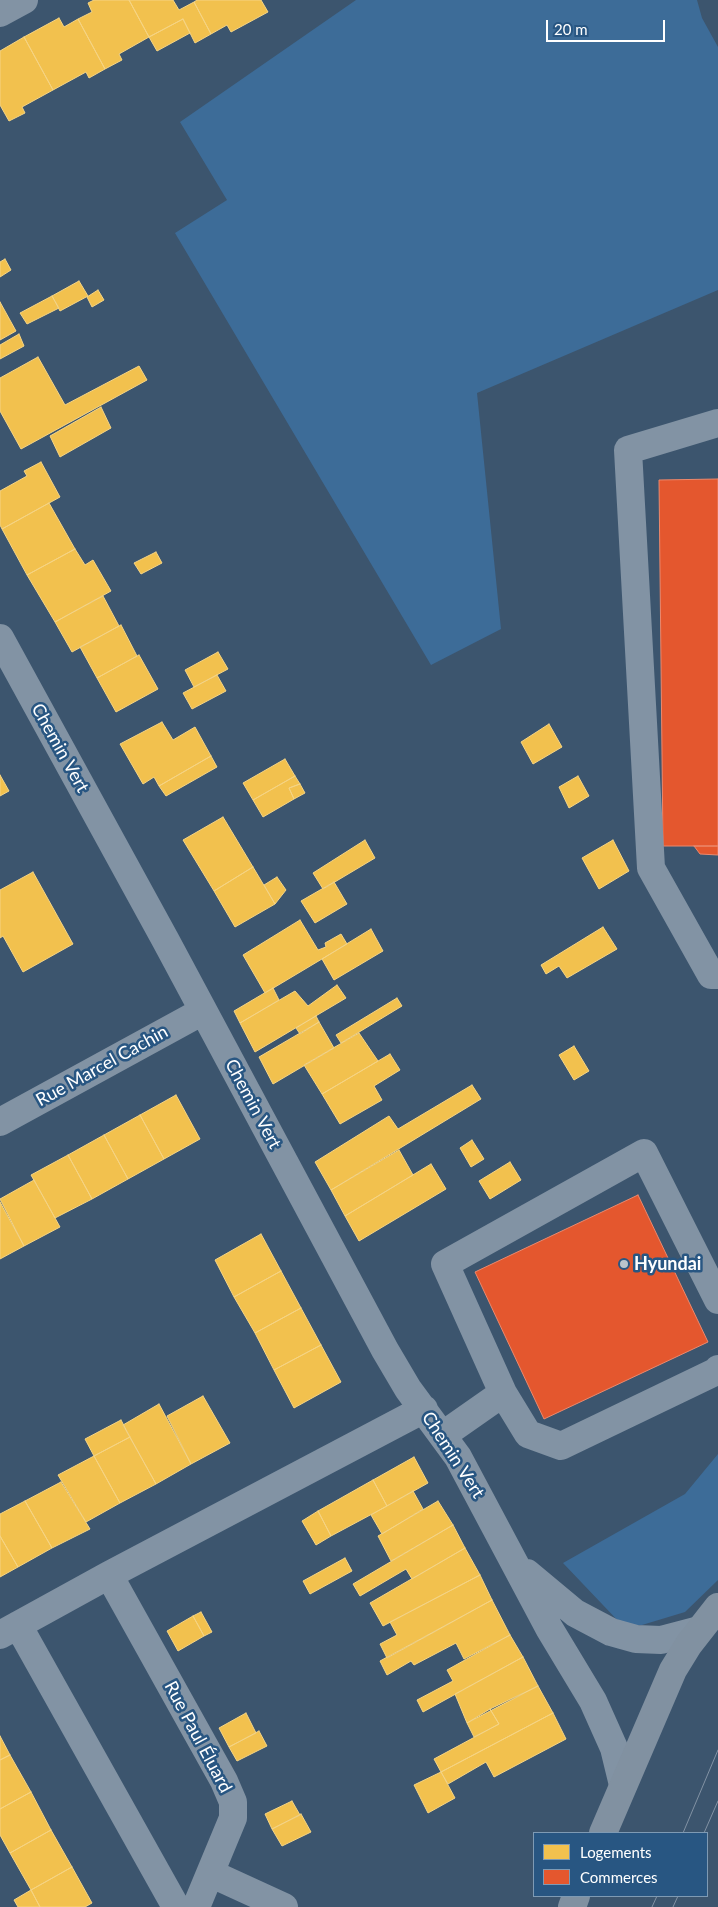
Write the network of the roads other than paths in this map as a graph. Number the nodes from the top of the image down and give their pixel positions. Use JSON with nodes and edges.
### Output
{"nodes":[{"id":1,"x":24,"y":0,"type":"edge"},
{"id":2,"x":0,"y":13,"type":"edge"},
{"id":3,"x":718,"y":423,"type":"edge"},
{"id":4,"x":0,"y":638,"type":"edge"},
{"id":5,"x":718,"y":975,"type":"edge"},
{"id":6,"x":203,"y":1011,"type":"junction"},
{"id":7,"x":0,"y":1122,"type":"edge"},
{"id":8,"x":718,"y":1300,"type":"edge"},
{"id":9,"x":718,"y":1369,"type":"edge"},
{"id":10,"x":502,"y":1393,"type":"junction"},
{"id":11,"x":424,"y":1408,"type":"junction"},
{"id":12,"x":443,"y":1435,"type":"junction"},
{"id":13,"x":516,"y":1563,"type":"junction"},
{"id":14,"x":109,"y":1575,"type":"junction"},
{"id":15,"x":718,"y":1607,"type":"edge"},
{"id":16,"x":9,"y":1630,"type":"edge"},
{"id":17,"x":699,"y":1630,"type":"junction"},
{"id":18,"x":623,"y":1785,"type":"junction"},
{"id":19,"x":602,"y":1832,"type":"edge"},
{"id":20,"x":212,"y":1874,"type":"junction"},
{"id":21,"x":176,"y":1907,"type":"edge"},
{"id":22,"x":196,"y":1907,"type":"edge"},
{"id":23,"x":284,"y":1907,"type":"edge"}],
"edges":[{"from":1,"to":2,"type":"street"},
{"from":3,"to":5,"type":"street"},
{"from":4,"to":6,"type":"street","name":"Chemin Vert"},
{"from":6,"to":7,"type":"street","name":"Rue Marcel Cachin"},
{"from":6,"to":11,"type":"street","name":"Chemin Vert"},
{"from":8,"to":10,"type":"street"},
{"from":9,"to":10,"type":"street"},
{"from":10,"to":12,"type":"street"},
{"from":11,"to":12,"type":"street","name":"Chemin Vert"},
{"from":11,"to":14,"type":"street"},
{"from":12,"to":13,"type":"street","name":"Chemin Vert"},
{"from":13,"to":17,"type":"street","name":"Chemin Vert"},
{"from":13,"to":18,"type":"street","name":"Chemin Vert"},
{"from":14,"to":16,"type":"street"},
{"from":14,"to":20,"type":"street","name":"Rue Paul Éluard"},
{"from":15,"to":17,"type":"main road"},
{"from":16,"to":21,"type":"street"},
{"from":17,"to":18,"type":"main road"},
{"from":18,"to":19,"type":"main road"},
{"from":20,"to":22,"type":"street","name":"Rue Paul Éluard"},
{"from":20,"to":23,"type":"street"}]}
